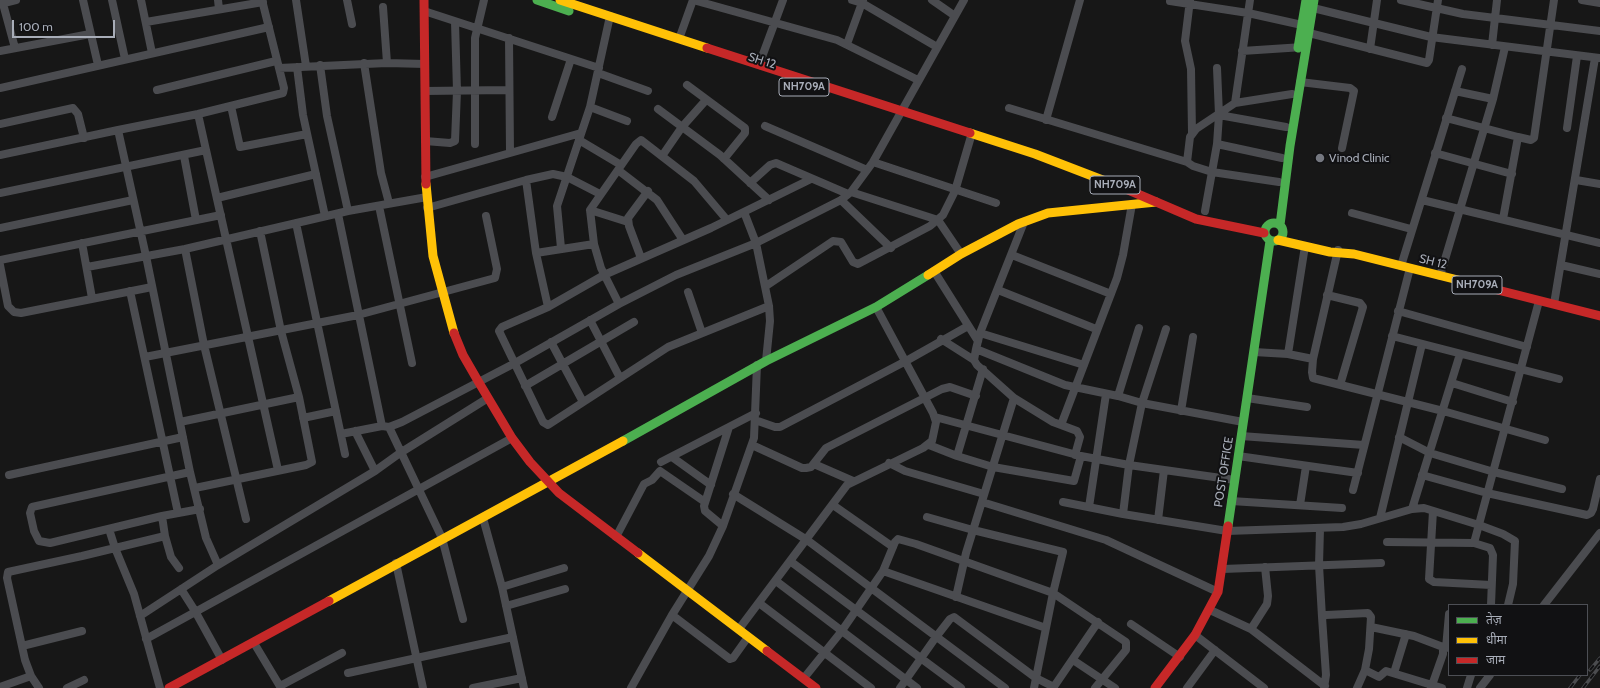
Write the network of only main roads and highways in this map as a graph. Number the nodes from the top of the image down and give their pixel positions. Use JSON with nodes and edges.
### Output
{"nodes":[{"id":1,"x":424,"y":0,"type":"edge"},
{"id":2,"x":537,"y":0,"type":"edge"},
{"id":3,"x":560,"y":0,"type":"edge"},
{"id":4,"x":1306,"y":0,"type":"edge"},
{"id":5,"x":1314,"y":4,"type":"edge"},
{"id":6,"x":609,"y":20,"type":"junction"},
{"id":7,"x":1302,"y":47,"type":"junction"},
{"id":8,"x":899,"y":114,"type":"junction"},
{"id":9,"x":1158,"y":202,"type":"junction"},
{"id":10,"x":1208,"y":211,"type":"road end"},
{"id":11,"x":1254,"y":221,"type":"dead end"},
{"id":12,"x":1274,"y":231,"type":"junction"},
{"id":13,"x":1338,"y":250,"type":"junction"},
{"id":14,"x":1600,"y":316,"type":"edge"},
{"id":15,"x":549,"y":482,"type":"junction"},
{"id":16,"x":169,"y":688,"type":"edge"},
{"id":17,"x":816,"y":688,"type":"edge"},
{"id":18,"x":1155,"y":688,"type":"edge"}],
"edges":[{"from":1,"to":15,"type":"main road"},
{"from":2,"to":6,"type":"main road","name":"SH 12","number":"NH709A"},
{"from":3,"to":6,"type":"main road","name":"SH 12","number":"NH709A"},
{"from":4,"to":7,"type":"main road"},
{"from":5,"to":7,"type":"main road"},
{"from":6,"to":8,"type":"main road","name":"SH 12","number":"NH709A"},
{"from":6,"to":8,"type":"main road","name":"SH 12","number":"NH709A"},
{"from":7,"to":12,"type":"main road"},
{"from":7,"to":12,"type":"main road"},
{"from":8,"to":9,"type":"main road","name":"SH 12","number":"NH709A"},
{"from":9,"to":10,"type":"main road","name":"SH 12","number":"NH709A"},
{"from":9,"to":12,"type":"main road","name":"SH 12","number":"NH709A"},
{"from":9,"to":15,"type":"main road"},
{"from":11,"to":12,"type":"main road","name":"SH 12","number":"NH709A"},
{"from":12,"to":13,"type":"main road","name":"SH 12","number":"NH709A"},
{"from":12,"to":13,"type":"main road","name":"SH 12","number":"NH709A"},
{"from":12,"to":18,"type":"main road","name":"POST OFFICE"},
{"from":13,"to":14,"type":"main road","name":"SH 12","number":"NH709A"},
{"from":15,"to":16,"type":"main road"},
{"from":15,"to":17,"type":"main road"}]}
